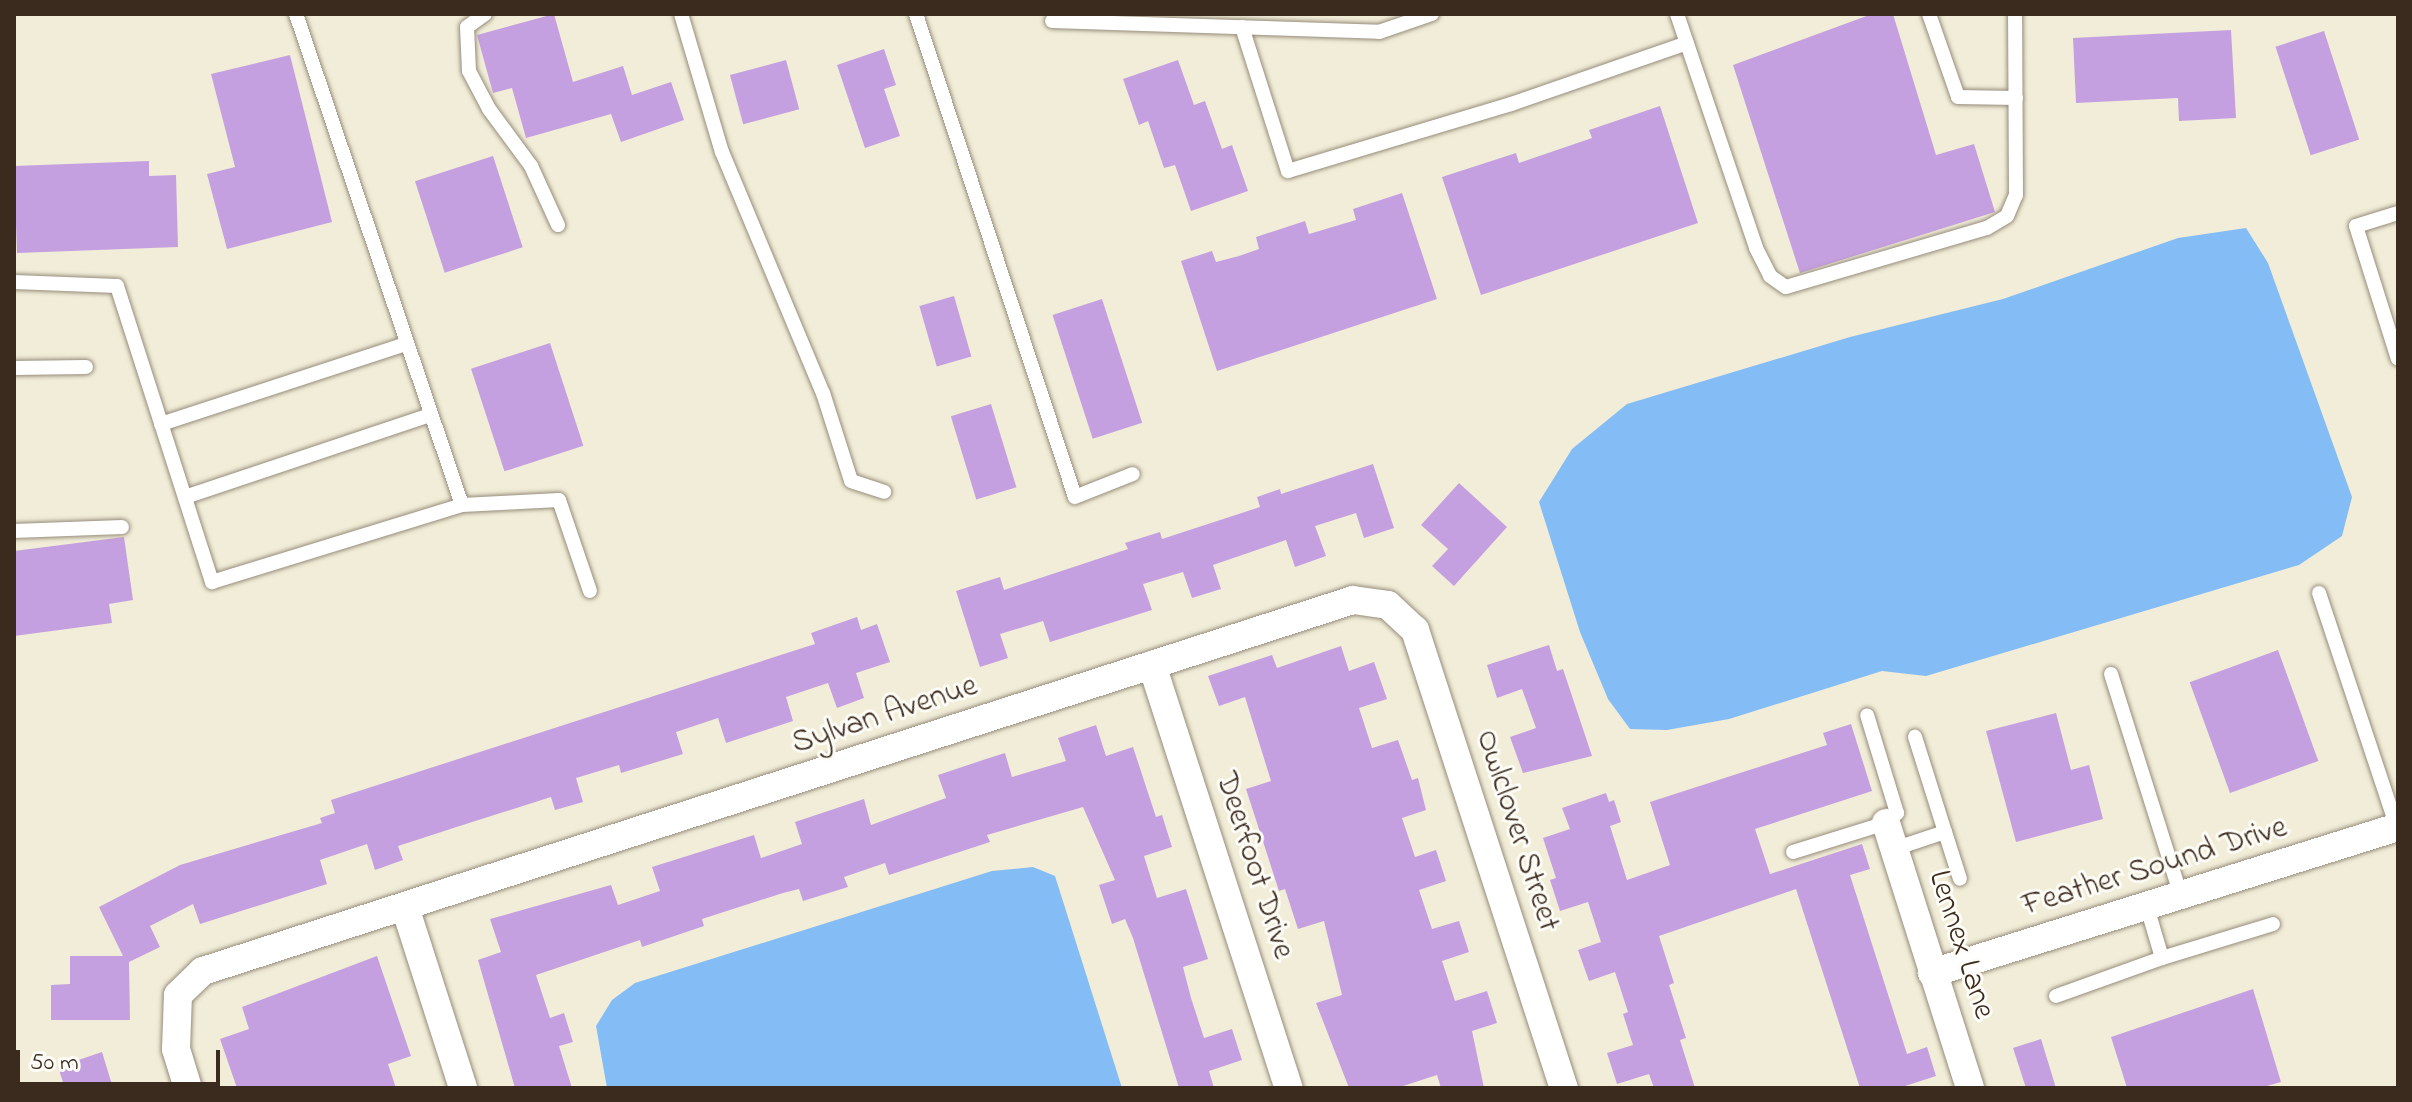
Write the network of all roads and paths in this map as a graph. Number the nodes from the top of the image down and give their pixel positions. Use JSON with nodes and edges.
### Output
{"nodes":[{"id":1,"x":296,"y":14,"type":"edge"},
{"id":2,"x":485,"y":14,"type":"edge"},
{"id":3,"x":681,"y":14,"type":"edge"},
{"id":4,"x":916,"y":14,"type":"edge"},
{"id":5,"x":1432,"y":14,"type":"edge"},
{"id":6,"x":1677,"y":14,"type":"edge"},
{"id":7,"x":1929,"y":14,"type":"edge"},
{"id":8,"x":2015,"y":14,"type":"edge"},
{"id":9,"x":1120,"y":19,"type":"edge"},
{"id":10,"x":1052,"y":21,"type":"dead end"},
{"id":11,"x":1242,"y":27,"type":"junction"},
{"id":12,"x":1687,"y":43,"type":"junction"},
{"id":13,"x":2016,"y":98,"type":"junction"},
{"id":14,"x":2398,"y":213,"type":"edge"},
{"id":15,"x":558,"y":225,"type":"dead end"},
{"id":16,"x":14,"y":282,"type":"edge"},
{"id":17,"x":406,"y":344,"type":"junction"},
{"id":18,"x":2398,"y":359,"type":"edge"},
{"id":19,"x":86,"y":367,"type":"dead end"},
{"id":20,"x":14,"y":368,"type":"edge"},
{"id":21,"x":430,"y":415,"type":"junction"},
{"id":22,"x":161,"y":424,"type":"junction"},
{"id":23,"x":1133,"y":474,"type":"dead end"},
{"id":24,"x":884,"y":492,"type":"dead end"},
{"id":25,"x":185,"y":497,"type":"junction"},
{"id":26,"x":462,"y":505,"type":"junction"},
{"id":27,"x":122,"y":527,"type":"dead end"},
{"id":28,"x":14,"y":531,"type":"edge"},
{"id":29,"x":590,"y":591,"type":"dead end"},
{"id":30,"x":2319,"y":593,"type":"dead end"},
{"id":31,"x":1388,"y":605,"type":"joint"},
{"id":32,"x":1152,"y":665,"type":"junction"},
{"id":33,"x":2111,"y":674,"type":"dead end"},
{"id":34,"x":1867,"y":715,"type":"dead end"},
{"id":35,"x":1915,"y":737,"type":"dead end"},
{"id":36,"x":2397,"y":827,"type":"edge"},
{"id":37,"x":1945,"y":832,"type":"junction"},
{"id":38,"x":1890,"y":836,"type":"junction"},
{"id":39,"x":1793,"y":852,"type":"dead end"},
{"id":40,"x":1960,"y":879,"type":"dead end"},
{"id":41,"x":2181,"y":896,"type":"junction"},
{"id":42,"x":405,"y":907,"type":"junction"},
{"id":43,"x":2147,"y":907,"type":"junction"},
{"id":44,"x":2273,"y":924,"type":"dead end"},
{"id":45,"x":2162,"y":958,"type":"junction"},
{"id":46,"x":1932,"y":973,"type":"junction"},
{"id":47,"x":2056,"y":996,"type":"dead end"},
{"id":48,"x":188,"y":1088,"type":"edge"},
{"id":49,"x":463,"y":1088,"type":"edge"},
{"id":50,"x":1289,"y":1088,"type":"edge"},
{"id":51,"x":1564,"y":1088,"type":"edge"},
{"id":52,"x":1970,"y":1088,"type":"edge"}],
"edges":[{"from":1,"to":17,"type":"lane"},
{"from":2,"to":15,"type":"lane"},
{"from":3,"to":24,"type":"lane"},
{"from":4,"to":23,"type":"lane"},
{"from":5,"to":11,"type":"lane"},
{"from":6,"to":12,"type":"lane"},
{"from":7,"to":13,"type":"lane"},
{"from":8,"to":13,"type":"lane"},
{"from":9,"to":10,"type":"lane"},
{"from":9,"to":11,"type":"lane"},
{"from":11,"to":12,"type":"lane"},
{"from":12,"to":13,"type":"lane"},
{"from":14,"to":18,"type":"lane"},
{"from":16,"to":22,"type":"lane"},
{"from":17,"to":21,"type":"lane"},
{"from":17,"to":22,"type":"lane"},
{"from":19,"to":20,"type":"lane"},
{"from":21,"to":25,"type":"lane"},
{"from":21,"to":26,"type":"lane"},
{"from":22,"to":25,"type":"lane"},
{"from":25,"to":26,"type":"lane"},
{"from":26,"to":29,"type":"lane"},
{"from":27,"to":28,"type":"lane"},
{"from":30,"to":36,"type":"lane"},
{"from":31,"to":32,"type":"street","name":"Sylvan Avenue"},
{"from":31,"to":51,"type":"street","name":"Owlclover Street"},
{"from":32,"to":42,"type":"street","name":"Sylvan Avenue"},
{"from":32,"to":50,"type":"street","name":"Deerfoot Drive"},
{"from":33,"to":41,"type":"lane"},
{"from":34,"to":38,"type":"lane"},
{"from":35,"to":37,"type":"lane"},
{"from":36,"to":41,"type":"street","name":"Feather Sound Drive"},
{"from":37,"to":38,"type":"lane"},
{"from":37,"to":40,"type":"lane"},
{"from":38,"to":39,"type":"lane"},
{"from":38,"to":46,"type":"street","name":"Lennex Lane"},
{"from":41,"to":43,"type":"street","name":"Feather Sound Drive"},
{"from":42,"to":48,"type":"street","name":"Sylvan Avenue"},
{"from":42,"to":49,"type":"street"},
{"from":43,"to":45,"type":"lane"},
{"from":43,"to":46,"type":"street","name":"Feather Sound Drive"},
{"from":44,"to":45,"type":"lane"},
{"from":45,"to":47,"type":"lane"},
{"from":46,"to":52,"type":"street","name":"Lennex Lane"}]}
